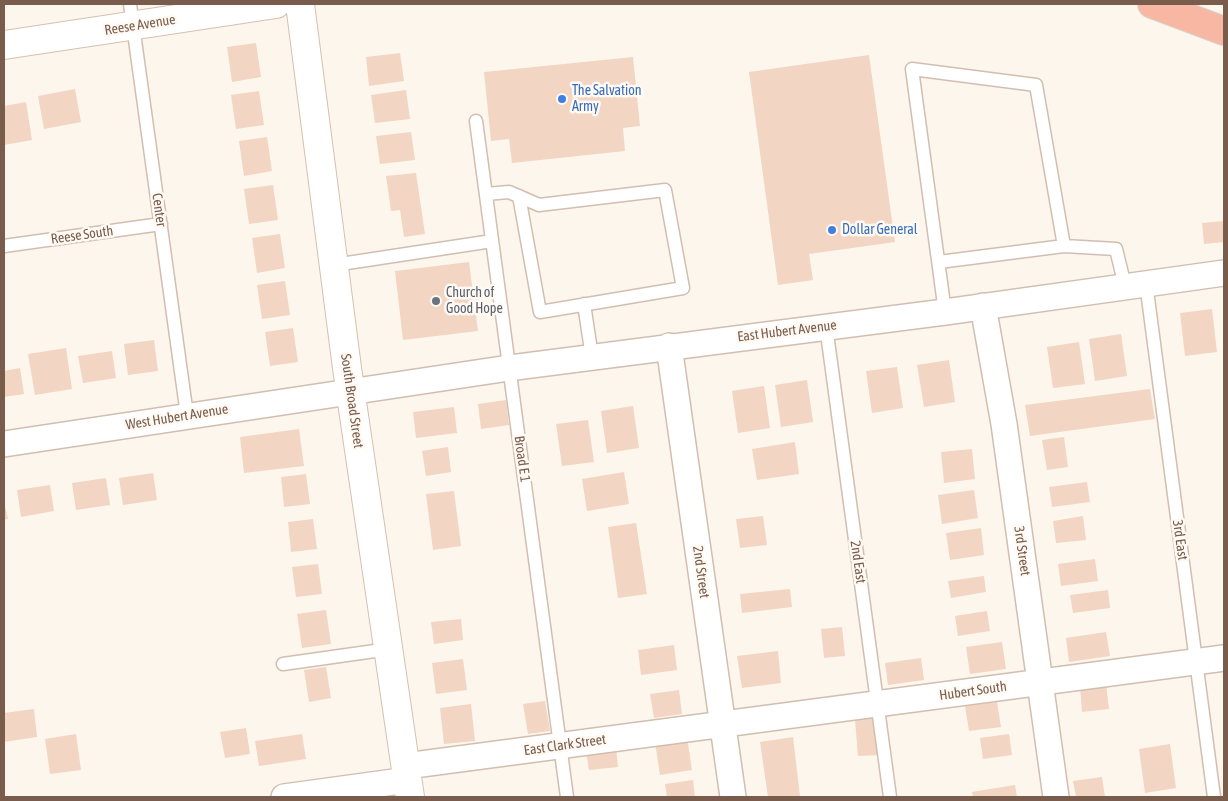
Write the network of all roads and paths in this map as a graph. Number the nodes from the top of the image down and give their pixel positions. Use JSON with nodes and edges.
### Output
{"nodes":[{"id":1,"x":276,"y":4,"type":"edge"},
{"id":2,"x":300,"y":4,"type":"edge"},
{"id":3,"x":1152,"y":4,"type":"edge"},
{"id":4,"x":1185,"y":4,"type":"edge"},
{"id":5,"x":132,"y":15,"type":"edge"},
{"id":6,"x":1224,"y":27,"type":"edge"},
{"id":7,"x":1224,"y":31,"type":"edge"},
{"id":8,"x":4,"y":45,"type":"edge"},
{"id":9,"x":476,"y":121,"type":"dead end"},
{"id":10,"x":486,"y":194,"type":"junction"},
{"id":11,"x":519,"y":196,"type":"junction"},
{"id":12,"x":161,"y":224,"type":"junction"},
{"id":13,"x":492,"y":241,"type":"junction"},
{"id":14,"x":4,"y":246,"type":"edge"},
{"id":15,"x":1064,"y":246,"type":"junction"},
{"id":16,"x":939,"y":262,"type":"junction"},
{"id":17,"x":334,"y":265,"type":"junction"},
{"id":18,"x":1224,"y":273,"type":"edge"},
{"id":19,"x":1136,"y":284,"type":"junction"},
{"id":20,"x":584,"y":304,"type":"junction"},
{"id":21,"x":983,"y":306,"type":"junction"},
{"id":22,"x":946,"y":312,"type":"junction"},
{"id":23,"x":826,"y":326,"type":"junction"},
{"id":24,"x":669,"y":346,"type":"junction"},
{"id":25,"x":592,"y":357,"type":"junction"},
{"id":26,"x":509,"y":368,"type":"junction"},
{"id":27,"x":351,"y":392,"type":"junction"},
{"id":28,"x":187,"y":416,"type":"junction"},
{"id":29,"x":4,"y":444,"type":"edge"},
{"id":30,"x":389,"y":649,"type":"junction"},
{"id":31,"x":1224,"y":658,"type":"edge"},
{"id":32,"x":1196,"y":662,"type":"junction"},
{"id":33,"x":283,"y":664,"type":"dead end"},
{"id":34,"x":1041,"y":682,"type":"junction"},
{"id":35,"x":878,"y":704,"type":"junction"},
{"id":36,"x":723,"y":724,"type":"junction"},
{"id":37,"x":560,"y":746,"type":"junction"},
{"id":38,"x":408,"y":781,"type":"edge"},
{"id":39,"x":284,"y":797,"type":"edge"},
{"id":40,"x":567,"y":797,"type":"edge"},
{"id":41,"x":733,"y":797,"type":"edge"},
{"id":42,"x":890,"y":797,"type":"edge"},
{"id":43,"x":1056,"y":797,"type":"edge"},
{"id":44,"x":1214,"y":797,"type":"edge"}],
"edges":[{"from":1,"to":5,"type":"street","name":"Reese Avenue"},
{"from":2,"to":17,"type":"street","name":"South Broad Street"},
{"from":3,"to":7,"type":"highway"},
{"from":4,"to":6,"type":"highway"},
{"from":5,"to":8,"type":"street","name":"Reese Avenue"},
{"from":5,"to":12,"type":"lane","name":"Center"},
{"from":9,"to":10,"type":"lane","name":"Broad E 1"},
{"from":10,"to":11,"type":"lane"},
{"from":10,"to":13,"type":"lane","name":"Broad E 1"},
{"from":11,"to":20,"type":"lane"},
{"from":11,"to":20,"type":"lane"},
{"from":12,"to":14,"type":"lane","name":"Reese South"},
{"from":12,"to":28,"type":"lane","name":"Center"},
{"from":13,"to":17,"type":"lane"},
{"from":13,"to":26,"type":"lane","name":"Broad E 1"},
{"from":15,"to":16,"type":"lane"},
{"from":15,"to":16,"type":"lane"},
{"from":15,"to":19,"type":"lane","name":"3rd East"},
{"from":16,"to":22,"type":"lane"},
{"from":17,"to":27,"type":"street","name":"South Broad Street"},
{"from":18,"to":19,"type":"street","name":"East Hubert Avenue"},
{"from":19,"to":21,"type":"street","name":"East Hubert Avenue"},
{"from":19,"to":32,"type":"lane","name":"3rd East"},
{"from":20,"to":25,"type":"lane"},
{"from":21,"to":22,"type":"street","name":"East Hubert Avenue"},
{"from":21,"to":34,"type":"street","name":"3rd Street"},
{"from":22,"to":23,"type":"street","name":"East Hubert Avenue"},
{"from":23,"to":24,"type":"street","name":"East Hubert Avenue"},
{"from":23,"to":35,"type":"lane","name":"2nd East"},
{"from":24,"to":25,"type":"street","name":"East Hubert Avenue"},
{"from":24,"to":36,"type":"street","name":"2nd Street"},
{"from":25,"to":26,"type":"street","name":"East Hubert Avenue"},
{"from":26,"to":27,"type":"street","name":"East Hubert Avenue"},
{"from":26,"to":37,"type":"lane","name":"Broad E 1"},
{"from":27,"to":28,"type":"street","name":"West Hubert Avenue"},
{"from":27,"to":30,"type":"street","name":"South Broad Street"},
{"from":28,"to":29,"type":"street","name":"West Hubert Avenue"},
{"from":30,"to":33,"type":"lane"},
{"from":30,"to":38,"type":"street","name":"South Broad Street"},
{"from":31,"to":32,"type":"street","name":"Hubert South"},
{"from":32,"to":34,"type":"street","name":"Hubert South"},
{"from":32,"to":44,"type":"lane","name":"3rd East"},
{"from":34,"to":35,"type":"street","name":"Hubert South"},
{"from":34,"to":43,"type":"street","name":"3rd Street"},
{"from":35,"to":36,"type":"street","name":"Hubert South"},
{"from":35,"to":42,"type":"lane","name":"2nd East"},
{"from":36,"to":37,"type":"street","name":"East Clark Street"},
{"from":36,"to":41,"type":"street","name":"2nd Street"},
{"from":37,"to":38,"type":"street","name":"East Clark Street"},
{"from":37,"to":40,"type":"lane","name":"Broad E 1"},
{"from":38,"to":39,"type":"street","name":"East Clark Street"}]}
